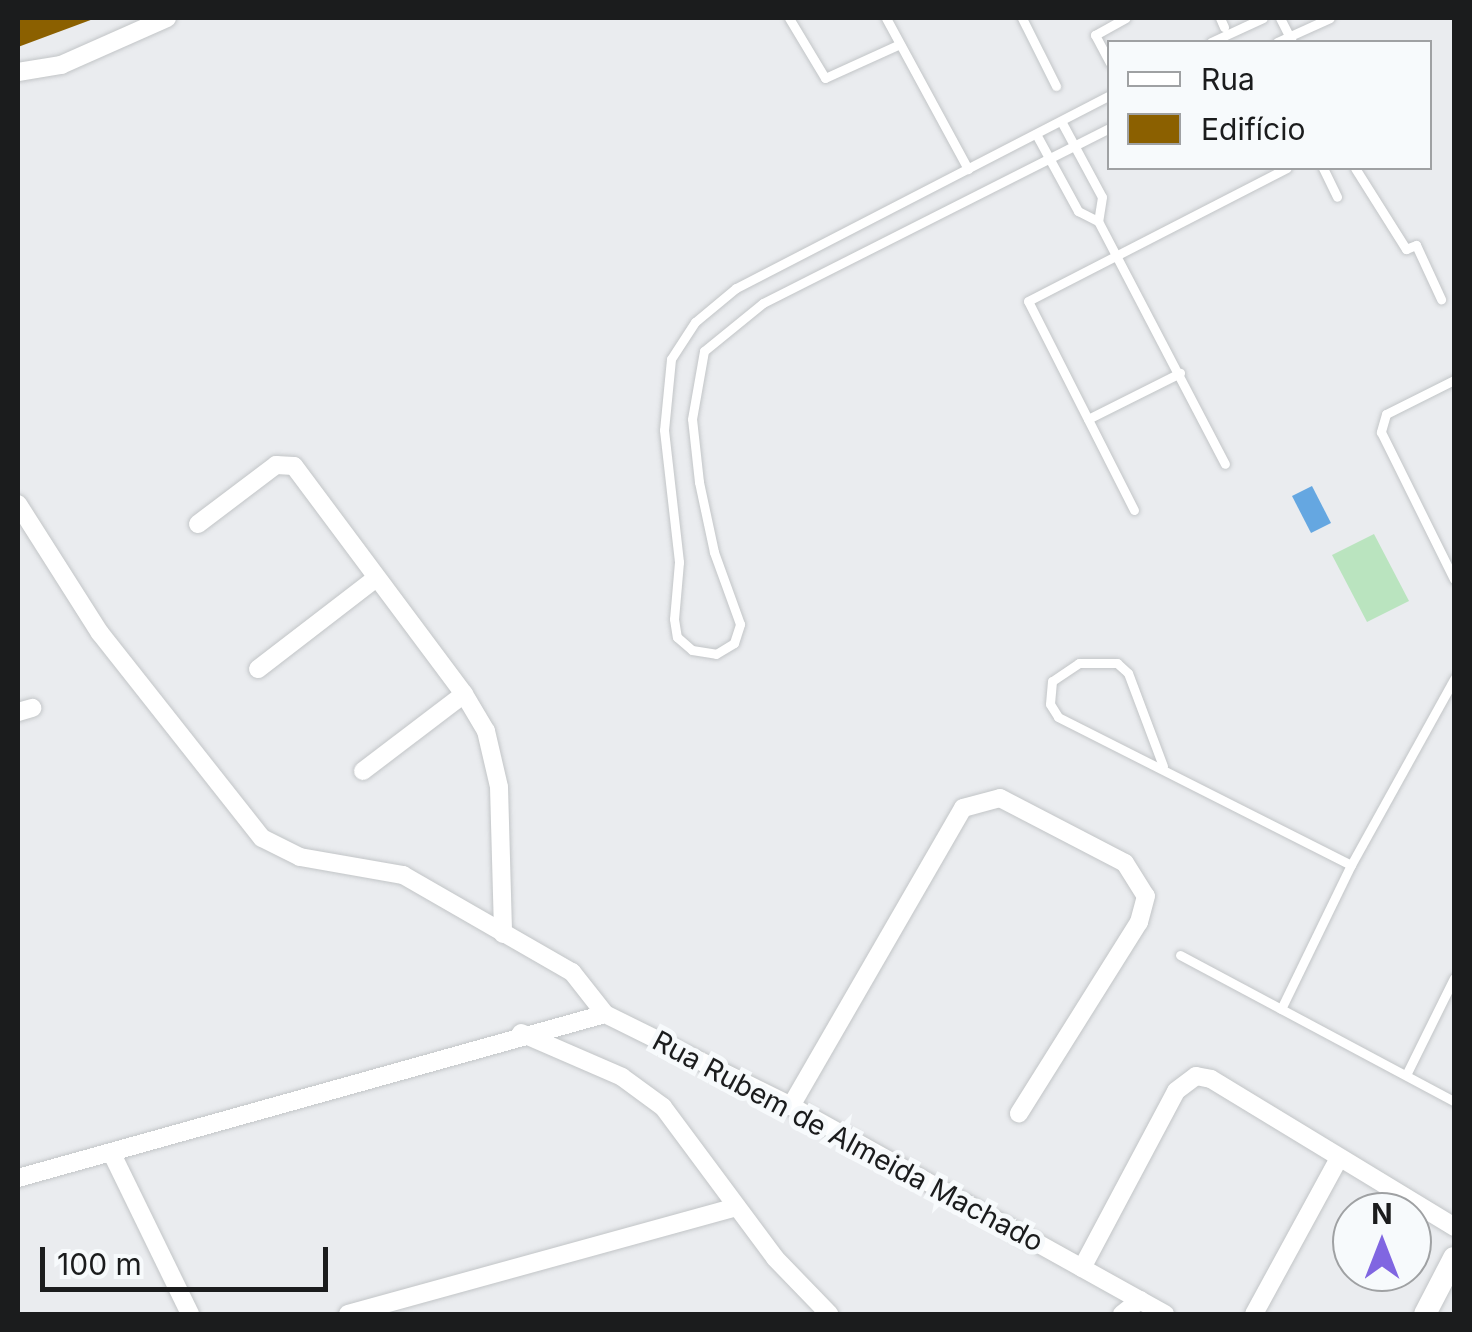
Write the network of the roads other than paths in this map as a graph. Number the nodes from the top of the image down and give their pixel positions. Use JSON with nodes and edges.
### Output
{"nodes":[{"id":1,"x":167,"y":18,"type":"edge"},
{"id":2,"x":789,"y":18,"type":"edge"},
{"id":3,"x":886,"y":18,"type":"edge"},
{"id":4,"x":1022,"y":18,"type":"edge"},
{"id":5,"x":1126,"y":18,"type":"edge"},
{"id":6,"x":1263,"y":18,"type":"edge"},
{"id":7,"x":1280,"y":18,"type":"edge"},
{"id":8,"x":1330,"y":18,"type":"edge"},
{"id":9,"x":1216,"y":40,"type":"edge"},
{"id":10,"x":1291,"y":40,"type":"edge"},
{"id":11,"x":900,"y":44,"type":"junction"},
{"id":12,"x":1107,"y":57,"type":"edge"},
{"id":13,"x":18,"y":72,"type":"edge"},
{"id":14,"x":1056,"y":86,"type":"dead end"},
{"id":15,"x":1107,"y":97,"type":"edge"},
{"id":16,"x":1061,"y":121,"type":"junction"},
{"id":17,"x":1107,"y":130,"type":"edge"},
{"id":18,"x":1036,"y":134,"type":"junction"},
{"id":19,"x":1075,"y":146,"type":"junction"},
{"id":20,"x":1050,"y":159,"type":"junction"},
{"id":21,"x":968,"y":170,"type":"junction"},
{"id":22,"x":1283,"y":170,"type":"edge"},
{"id":23,"x":1325,"y":170,"type":"edge"},
{"id":24,"x":1357,"y":170,"type":"edge"},
{"id":25,"x":1337,"y":197,"type":"dead end"},
{"id":26,"x":1098,"y":221,"type":"junction"},
{"id":27,"x":1116,"y":254,"type":"junction"},
{"id":28,"x":1441,"y":299,"type":"dead end"},
{"id":29,"x":1180,"y":373,"type":"junction"},
{"id":30,"x":1454,"y":380,"type":"edge"},
{"id":31,"x":1088,"y":419,"type":"junction"},
{"id":32,"x":1225,"y":464,"type":"dead end"},
{"id":33,"x":18,"y":504,"type":"edge"},
{"id":34,"x":1134,"y":510,"type":"dead end"},
{"id":35,"x":198,"y":524,"type":"dead end"},
{"id":36,"x":376,"y":578,"type":"junction"},
{"id":37,"x":1454,"y":579,"type":"edge"},
{"id":38,"x":258,"y":669,"type":"dead end"},
{"id":39,"x":1454,"y":679,"type":"edge"},
{"id":40,"x":464,"y":694,"type":"junction"},
{"id":41,"x":1164,"y":766,"type":"junction"},
{"id":42,"x":363,"y":771,"type":"dead end"},
{"id":43,"x":1351,"y":865,"type":"junction"},
{"id":44,"x":503,"y":934,"type":"junction"},
{"id":45,"x":1180,"y":955,"type":"dead end"},
{"id":46,"x":1454,"y":978,"type":"edge"},
{"id":47,"x":1282,"y":1009,"type":"junction"},
{"id":48,"x":604,"y":1014,"type":"junction"},
{"id":49,"x":520,"y":1033,"type":"junction"},
{"id":50,"x":1406,"y":1075,"type":"junction"},
{"id":51,"x":1454,"y":1102,"type":"edge"},
{"id":52,"x":791,"y":1106,"type":"junction"},
{"id":53,"x":1020,"y":1112,"type":"dead end"},
{"id":54,"x":113,"y":1156,"type":"junction"},
{"id":55,"x":1339,"y":1158,"type":"junction"},
{"id":56,"x":18,"y":1178,"type":"edge"},
{"id":57,"x":736,"y":1208,"type":"junction"},
{"id":58,"x":1454,"y":1227,"type":"edge"},
{"id":59,"x":1454,"y":1258,"type":"edge"},
{"id":60,"x":1082,"y":1268,"type":"junction"},
{"id":61,"x":1140,"y":1300,"type":"junction"},
{"id":62,"x":817,"y":1312,"type":"edge"},
{"id":63,"x":190,"y":1314,"type":"edge"},
{"id":64,"x":348,"y":1314,"type":"edge"},
{"id":65,"x":1122,"y":1314,"type":"edge"},
{"id":66,"x":1166,"y":1314,"type":"edge"},
{"id":67,"x":1254,"y":1314,"type":"edge"},
{"id":68,"x":1425,"y":1314,"type":"edge"}],
"edges":[{"from":1,"to":13,"type":"street"},
{"from":2,"to":11,"type":"lane"},
{"from":3,"to":11,"type":"lane"},
{"from":4,"to":14,"type":"lane"},
{"from":5,"to":12,"type":"lane"},
{"from":6,"to":9,"type":"lane"},
{"from":7,"to":10,"type":"lane"},
{"from":8,"to":10,"type":"lane"},
{"from":11,"to":21,"type":"lane"},
{"from":15,"to":16,"type":"lane"},
{"from":16,"to":18,"type":"lane"},
{"from":16,"to":19,"type":"lane"},
{"from":17,"to":19,"type":"lane"},
{"from":18,"to":20,"type":"lane"},
{"from":18,"to":21,"type":"lane"},
{"from":19,"to":20,"type":"lane"},
{"from":19,"to":26,"type":"lane"},
{"from":20,"to":21,"type":"lane"},
{"from":20,"to":26,"type":"lane"},
{"from":22,"to":27,"type":"lane"},
{"from":23,"to":25,"type":"lane"},
{"from":24,"to":28,"type":"lane"},
{"from":26,"to":27,"type":"lane"},
{"from":27,"to":29,"type":"lane"},
{"from":27,"to":31,"type":"lane"},
{"from":29,"to":31,"type":"lane"},
{"from":29,"to":32,"type":"lane"},
{"from":30,"to":37,"type":"lane"},
{"from":31,"to":34,"type":"lane"},
{"from":33,"to":44,"type":"street"},
{"from":35,"to":36,"type":"street"},
{"from":36,"to":38,"type":"street"},
{"from":36,"to":40,"type":"street"},
{"from":39,"to":43,"type":"lane"},
{"from":40,"to":42,"type":"street"},
{"from":40,"to":44,"type":"street"},
{"from":41,"to":41,"type":"lane"},
{"from":41,"to":43,"type":"lane"},
{"from":43,"to":47,"type":"lane"},
{"from":44,"to":48,"type":"street"},
{"from":45,"to":47,"type":"lane"},
{"from":46,"to":50,"type":"lane"},
{"from":47,"to":50,"type":"lane"},
{"from":48,"to":49,"type":"street"},
{"from":48,"to":52,"type":"street","name":"Rua Rubem de Almeida Machado"},
{"from":49,"to":54,"type":"street"},
{"from":49,"to":57,"type":"street"},
{"from":50,"to":51,"type":"lane"},
{"from":52,"to":53,"type":"street"},
{"from":52,"to":60,"type":"street","name":"Rua Rubem de Almeida Machado"},
{"from":54,"to":56,"type":"street"},
{"from":54,"to":63,"type":"street"},
{"from":55,"to":58,"type":"street"},
{"from":55,"to":60,"type":"street"},
{"from":55,"to":67,"type":"street"},
{"from":57,"to":62,"type":"street"},
{"from":57,"to":64,"type":"street"},
{"from":59,"to":68,"type":"street"},
{"from":60,"to":61,"type":"street","name":"Rua Rubem de Almeida Machado"},
{"from":61,"to":65,"type":"street"},
{"from":61,"to":66,"type":"street","name":"Rua Rubem de Almeida Machado"}]}
